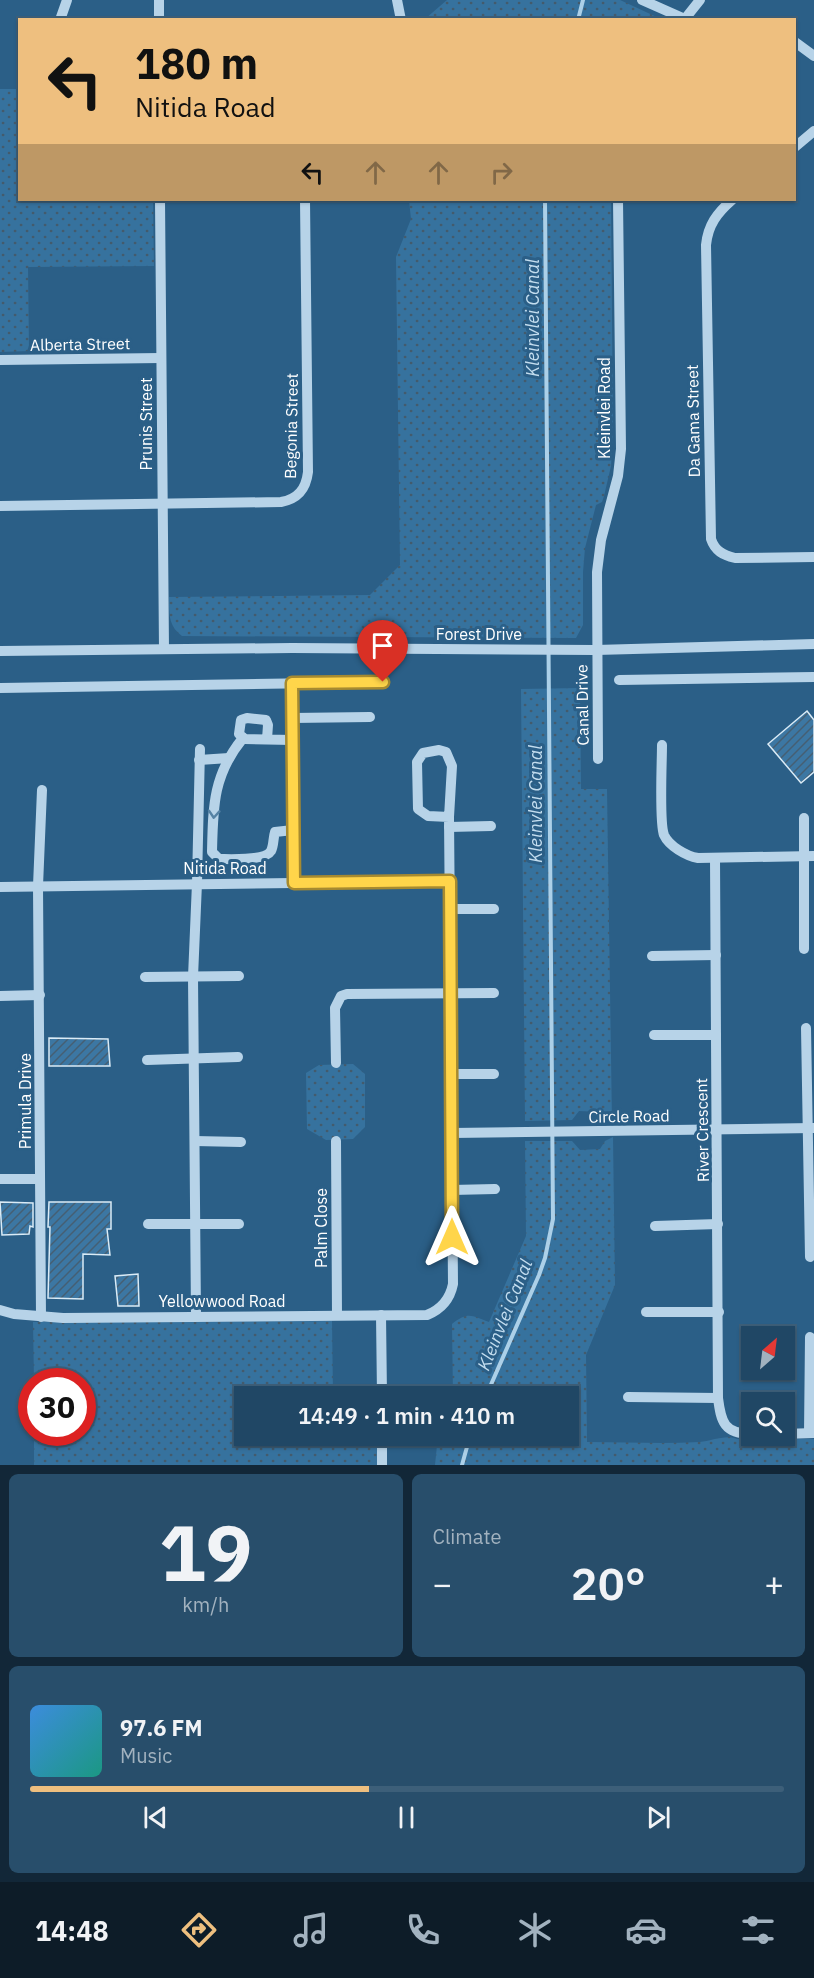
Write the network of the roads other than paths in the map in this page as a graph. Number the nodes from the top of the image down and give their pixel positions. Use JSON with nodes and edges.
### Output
{"nodes":[{"id":1,"x":67,"y":0,"type":"edge"},
{"id":2,"x":159,"y":0,"type":"edge"},
{"id":3,"x":397,"y":0,"type":"edge"},
{"id":4,"x":642,"y":0,"type":"edge"},
{"id":5,"x":700,"y":0,"type":"edge"},
{"id":6,"x":61,"y":18,"type":"edge"},
{"id":7,"x":159,"y":18,"type":"edge"},
{"id":8,"x":401,"y":18,"type":"edge"},
{"id":9,"x":682,"y":18,"type":"edge"},
{"id":10,"x":685,"y":18,"type":"edge"},
{"id":11,"x":796,"y":43,"type":"edge"},
{"id":12,"x":814,"y":56,"type":"edge"},
{"id":13,"x":814,"y":131,"type":"edge"},
{"id":14,"x":796,"y":146,"type":"edge"},
{"id":15,"x":160,"y":201,"type":"edge"},
{"id":16,"x":305,"y":201,"type":"edge"},
{"id":17,"x":618,"y":201,"type":"edge"},
{"id":18,"x":731,"y":201,"type":"edge"},
{"id":19,"x":161,"y":358,"type":"junction"},
{"id":20,"x":0,"y":360,"type":"edge"},
{"id":21,"x":162,"y":504,"type":"junction"},
{"id":22,"x":0,"y":506,"type":"edge"},
{"id":23,"x":814,"y":557,"type":"edge"},
{"id":24,"x":814,"y":644,"type":"edge"},
{"id":25,"x":164,"y":649,"type":"junction"},
{"id":26,"x":596,"y":650,"type":"junction"},
{"id":27,"x":0,"y":651,"type":"edge"},
{"id":28,"x":814,"y":677,"type":"edge"},
{"id":29,"x":619,"y":680,"type":"dead end"},
{"id":30,"x":383,"y":682,"type":"dead end"},
{"id":31,"x":292,"y":683,"type":"junction"},
{"id":32,"x":0,"y":688,"type":"edge"},
{"id":33,"x":370,"y":717,"type":"dead end"},
{"id":34,"x":292,"y":718,"type":"junction"},
{"id":35,"x":243,"y":738,"type":"junction"},
{"id":36,"x":267,"y":740,"type":"junction"},
{"id":37,"x":292,"y":740,"type":"junction"},
{"id":38,"x":662,"y":745,"type":"dead end"},
{"id":39,"x":229,"y":758,"type":"junction"},
{"id":40,"x":598,"y":759,"type":"dead end"},
{"id":41,"x":42,"y":790,"type":"dead end"},
{"id":42,"x":804,"y":818,"type":"dead end"},
{"id":43,"x":449,"y":822,"type":"junction"},
{"id":44,"x":491,"y":826,"type":"dead end"},
{"id":45,"x":293,"y":830,"type":"junction"},
{"id":46,"x":809,"y":857,"type":"edge"},
{"id":47,"x":715,"y":858,"type":"junction"},
{"id":48,"x":450,"y":881,"type":"junction"},
{"id":49,"x":197,"y":883,"type":"junction"},
{"id":50,"x":294,"y":883,"type":"junction"},
{"id":51,"x":39,"y":886,"type":"junction"},
{"id":52,"x":0,"y":887,"type":"edge"},
{"id":53,"x":450,"y":909,"type":"junction"},
{"id":54,"x":494,"y":909,"type":"dead end"},
{"id":55,"x":804,"y":949,"type":"dead end"},
{"id":56,"x":716,"y":955,"type":"junction"},
{"id":57,"x":652,"y":956,"type":"dead end"},
{"id":58,"x":239,"y":976,"type":"dead end"},
{"id":59,"x":145,"y":977,"type":"dead end"},
{"id":60,"x":193,"y":977,"type":"junction"},
{"id":61,"x":451,"y":993,"type":"junction"},
{"id":62,"x":494,"y":993,"type":"dead end"},
{"id":63,"x":40,"y":995,"type":"junction"},
{"id":64,"x":0,"y":996,"type":"edge"},
{"id":65,"x":806,"y":1028,"type":"dead end"},
{"id":66,"x":654,"y":1035,"type":"dead end"},
{"id":67,"x":716,"y":1035,"type":"junction"},
{"id":68,"x":238,"y":1057,"type":"dead end"},
{"id":69,"x":194,"y":1059,"type":"junction"},
{"id":70,"x":147,"y":1060,"type":"dead end"},
{"id":71,"x":336,"y":1063,"type":"dead end"},
{"id":72,"x":451,"y":1074,"type":"junction"},
{"id":73,"x":494,"y":1074,"type":"dead end"},
{"id":74,"x":810,"y":1128,"type":"edge"},
{"id":75,"x":717,"y":1129,"type":"junction"},
{"id":76,"x":452,"y":1133,"type":"junction"},
{"id":77,"x":195,"y":1141,"type":"junction"},
{"id":78,"x":336,"y":1141,"type":"dead end"},
{"id":79,"x":241,"y":1142,"type":"dead end"},
{"id":80,"x":0,"y":1179,"type":"edge"},
{"id":81,"x":40,"y":1179,"type":"junction"},
{"id":82,"x":495,"y":1188,"type":"dead end"},
{"id":83,"x":452,"y":1190,"type":"junction"},
{"id":84,"x":148,"y":1224,"type":"dead end"},
{"id":85,"x":195,"y":1224,"type":"junction"},
{"id":86,"x":239,"y":1224,"type":"dead end"},
{"id":87,"x":718,"y":1224,"type":"junction"},
{"id":88,"x":655,"y":1226,"type":"dead end"},
{"id":89,"x":810,"y":1257,"type":"dead end"},
{"id":90,"x":0,"y":1310,"type":"edge"},
{"id":91,"x":646,"y":1312,"type":"dead end"},
{"id":92,"x":719,"y":1312,"type":"junction"},
{"id":93,"x":337,"y":1315,"type":"junction"},
{"id":94,"x":381,"y":1315,"type":"junction"},
{"id":95,"x":41,"y":1317,"type":"junction"},
{"id":96,"x":196,"y":1317,"type":"junction"},
{"id":97,"x":810,"y":1337,"type":"dead end"},
{"id":98,"x":382,"y":1386,"type":"edge"},
{"id":99,"x":628,"y":1397,"type":"dead end"},
{"id":100,"x":718,"y":1398,"type":"junction"},
{"id":101,"x":812,"y":1433,"type":"edge"},
{"id":102,"x":741,"y":1434,"type":"edge"},
{"id":103,"x":795,"y":1434,"type":"edge"},
{"id":104,"x":382,"y":1446,"type":"edge"},
{"id":105,"x":382,"y":1465,"type":"edge"}],
"edges":[{"from":1,"to":6,"type":"street"},
{"from":2,"to":7,"type":"street"},
{"from":3,"to":8,"type":"street"},
{"from":4,"to":9,"type":"street"},
{"from":5,"to":10,"type":"street"},
{"from":11,"to":12,"type":"street"},
{"from":13,"to":14,"type":"street"},
{"from":15,"to":19,"type":"street","name":"Prunis Street"},
{"from":16,"to":21,"type":"street","name":"Begonia Street"},
{"from":17,"to":26,"type":"street","name":"Kleinvlei Road"},
{"from":18,"to":23,"type":"street","name":"Da Gama Street"},
{"from":19,"to":20,"type":"street","name":"Alberta Street"},
{"from":19,"to":21,"type":"street","name":"Prunis Street"},
{"from":21,"to":22,"type":"street","name":"Begonia Street"},
{"from":21,"to":25,"type":"street","name":"Prunis Street"},
{"from":24,"to":26,"type":"street","name":"Forest Drive"},
{"from":25,"to":26,"type":"street","name":"Forest Drive"},
{"from":25,"to":27,"type":"street","name":"Forest Drive"},
{"from":26,"to":40,"type":"street","name":"Canal Drive"},
{"from":28,"to":29,"type":"street"},
{"from":30,"to":31,"type":"street"},
{"from":31,"to":32,"type":"street"},
{"from":31,"to":34,"type":"street"},
{"from":33,"to":34,"type":"street"},
{"from":34,"to":37,"type":"street"},
{"from":35,"to":36,"type":"street"},
{"from":35,"to":36,"type":"street"},
{"from":35,"to":39,"type":"street"},
{"from":36,"to":37,"type":"street"},
{"from":37,"to":45,"type":"street"},
{"from":38,"to":47,"type":"street"},
{"from":39,"to":45,"type":"street","one_way":true},
{"from":39,"to":49,"type":"street"},
{"from":41,"to":51,"type":"street","name":"Primula Drive"},
{"from":42,"to":46,"type":"street"},
{"from":43,"to":43,"type":"street"},
{"from":43,"to":44,"type":"street"},
{"from":43,"to":48,"type":"street"},
{"from":45,"to":50,"type":"street"},
{"from":46,"to":47,"type":"street"},
{"from":46,"to":55,"type":"street"},
{"from":47,"to":56,"type":"street","name":"River Crescent"},
{"from":48,"to":50,"type":"street","name":"Nitida Road"},
{"from":48,"to":53,"type":"street"},
{"from":49,"to":50,"type":"street","name":"Nitida Road"},
{"from":49,"to":51,"type":"street","name":"Nitida Road"},
{"from":49,"to":60,"type":"street"},
{"from":51,"to":52,"type":"street","name":"Nitida Road"},
{"from":51,"to":63,"type":"street","name":"Primula Drive"},
{"from":53,"to":54,"type":"street"},
{"from":53,"to":61,"type":"street"},
{"from":56,"to":57,"type":"street"},
{"from":56,"to":67,"type":"street","name":"River Crescent"},
{"from":58,"to":60,"type":"street"},
{"from":59,"to":60,"type":"street"},
{"from":60,"to":69,"type":"street"},
{"from":61,"to":62,"type":"street"},
{"from":61,"to":71,"type":"street"},
{"from":61,"to":72,"type":"street"},
{"from":63,"to":64,"type":"street"},
{"from":63,"to":81,"type":"street","name":"Primula Drive"},
{"from":65,"to":74,"type":"street"},
{"from":66,"to":67,"type":"street"},
{"from":67,"to":75,"type":"street","name":"River Crescent"},
{"from":68,"to":69,"type":"street"},
{"from":69,"to":70,"type":"street"},
{"from":69,"to":77,"type":"street"},
{"from":72,"to":73,"type":"street"},
{"from":72,"to":76,"type":"street"},
{"from":74,"to":75,"type":"street","name":"Circle Road"},
{"from":74,"to":89,"type":"street"},
{"from":75,"to":76,"type":"street","name":"Circle Road"},
{"from":75,"to":87,"type":"street","name":"River Crescent"},
{"from":76,"to":83,"type":"street"},
{"from":77,"to":79,"type":"street"},
{"from":77,"to":85,"type":"street"},
{"from":78,"to":93,"type":"street","name":"Palm Close"},
{"from":80,"to":81,"type":"street"},
{"from":81,"to":95,"type":"street","name":"Primula Drive"},
{"from":82,"to":83,"type":"street"},
{"from":83,"to":94,"type":"street","name":"Yellowwood Road"},
{"from":84,"to":85,"type":"street"},
{"from":85,"to":86,"type":"street"},
{"from":85,"to":96,"type":"street"},
{"from":87,"to":88,"type":"street"},
{"from":87,"to":92,"type":"street","name":"River Crescent"},
{"from":90,"to":95,"type":"street","name":"Yellowwood Road"},
{"from":91,"to":92,"type":"street"},
{"from":92,"to":100,"type":"street","name":"River Crescent"},
{"from":93,"to":94,"type":"street","name":"Yellowwood Road"},
{"from":93,"to":96,"type":"street","name":"Yellowwood Road"},
{"from":94,"to":98,"type":"street"},
{"from":95,"to":96,"type":"street","name":"Yellowwood Road"},
{"from":97,"to":101,"type":"street"},
{"from":99,"to":100,"type":"street"},
{"from":100,"to":102,"type":"street","name":"River Crescent"},
{"from":101,"to":103,"type":"street"},
{"from":104,"to":105,"type":"street"}]}
